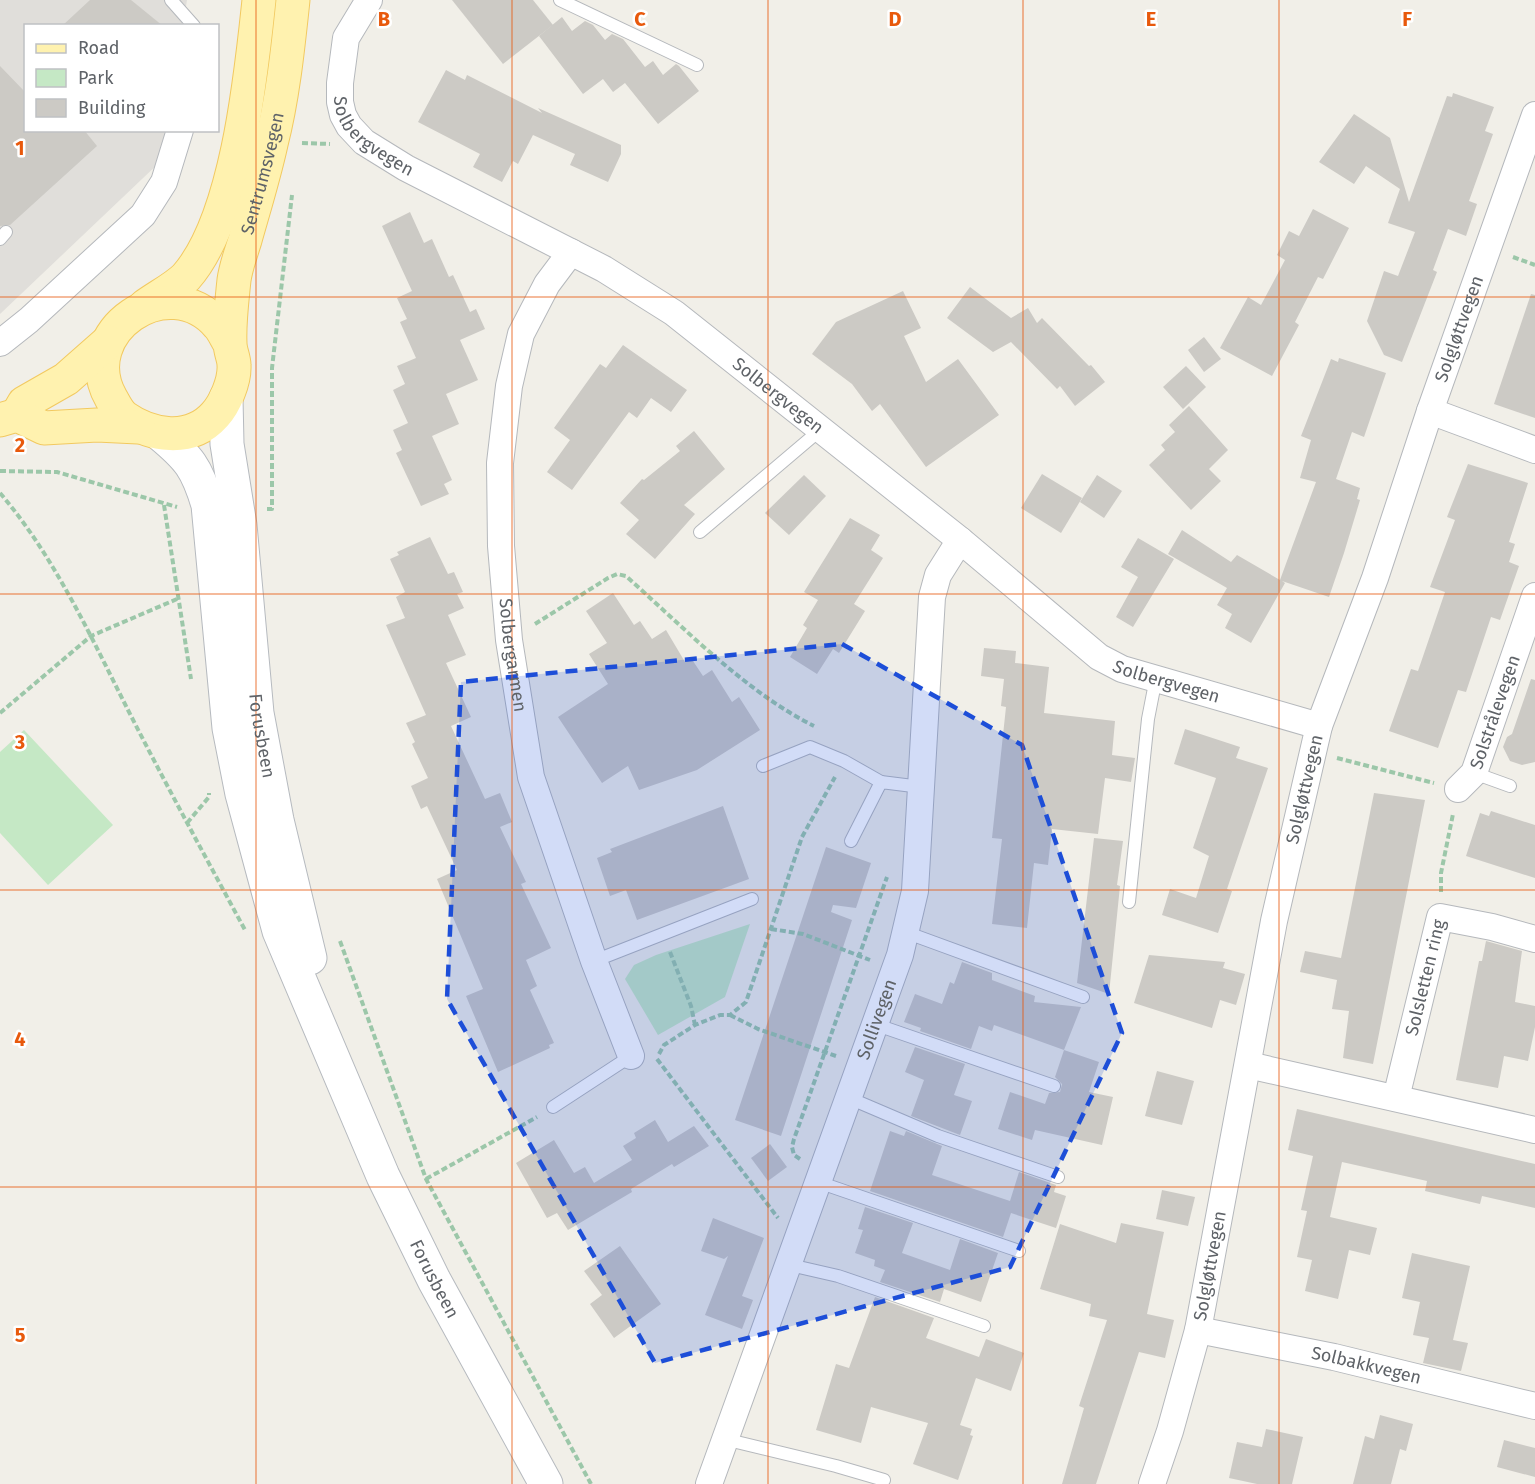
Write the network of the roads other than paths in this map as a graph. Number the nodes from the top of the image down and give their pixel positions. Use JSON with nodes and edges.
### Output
{"nodes":[{"id":1,"x":171,"y":0,"type":"edge"},
{"id":2,"x":259,"y":0,"type":"edge"},
{"id":3,"x":293,"y":0,"type":"edge"},
{"id":4,"x":369,"y":0,"type":"edge"},
{"id":5,"x":560,"y":0,"type":"edge"},
{"id":6,"x":192,"y":24,"type":"edge"},
{"id":7,"x":698,"y":65,"type":"dead end"},
{"id":8,"x":1535,"y":115,"type":"edge"},
{"id":9,"x":179,"y":132,"type":"edge"},
{"id":10,"x":571,"y":252,"type":"junction"},
{"id":11,"x":143,"y":307,"type":"junction"},
{"id":12,"x":108,"y":342,"type":"junction"},
{"id":13,"x":0,"y":343,"type":"edge"},
{"id":14,"x":230,"y":344,"type":"junction"},
{"id":15,"x":226,"y":398,"type":"junction"},
{"id":16,"x":1430,"y":411,"type":"junction"},
{"id":17,"x":8,"y":418,"type":"edge"},
{"id":18,"x":149,"y":430,"type":"junction"},
{"id":19,"x":819,"y":431,"type":"junction"},
{"id":20,"x":1535,"y":450,"type":"edge"},
{"id":21,"x":700,"y":532,"type":"dead end"},
{"id":22,"x":960,"y":540,"type":"junction"},
{"id":23,"x":1535,"y":596,"type":"edge"},
{"id":24,"x":1156,"y":678,"type":"junction"},
{"id":25,"x":1319,"y":726,"type":"junction"},
{"id":26,"x":763,"y":766,"type":"dead end"},
{"id":27,"x":1466,"y":781,"type":"joint"},
{"id":28,"x":881,"y":782,"type":"junction"},
{"id":29,"x":1510,"y":786,"type":"dead end"},
{"id":30,"x":921,"y":787,"type":"junction"},
{"id":31,"x":851,"y":841,"type":"dead end"},
{"id":32,"x":752,"y":899,"type":"dead end"},
{"id":33,"x":1129,"y":902,"type":"dead end"},
{"id":34,"x":905,"y":932,"type":"junction"},
{"id":35,"x":1535,"y":939,"type":"edge"},
{"id":36,"x":594,"y":961,"type":"junction"},
{"id":37,"x":1083,"y":997,"type":"dead end"},
{"id":38,"x":874,"y":1024,"type":"junction"},
{"id":39,"x":631,"y":1056,"type":"joint"},
{"id":40,"x":1248,"y":1065,"type":"junction"},
{"id":41,"x":339,"y":1067,"type":"junction"},
{"id":42,"x":1054,"y":1086,"type":"dead end"},
{"id":43,"x":849,"y":1098,"type":"junction"},
{"id":44,"x":1396,"y":1098,"type":"junction"},
{"id":45,"x":553,"y":1107,"type":"road end"},
{"id":46,"x":1535,"y":1130,"type":"edge"},
{"id":47,"x":820,"y":1175,"type":"junction"},
{"id":48,"x":1058,"y":1177,"type":"dead end"},
{"id":49,"x":1019,"y":1251,"type":"dead end"},
{"id":50,"x":794,"y":1254,"type":"junction"},
{"id":51,"x":984,"y":1326,"type":"dead end"},
{"id":52,"x":1198,"y":1330,"type":"junction"},
{"id":53,"x":1535,"y":1406,"type":"edge"},
{"id":54,"x":724,"y":1439,"type":"junction"},
{"id":55,"x":885,"y":1480,"type":"dead end"},
{"id":56,"x":546,"y":1484,"type":"edge"},
{"id":57,"x":709,"y":1484,"type":"edge"},
{"id":58,"x":1152,"y":1484,"type":"edge"}],
"edges":[{"from":1,"to":6,"type":"lane"},
{"from":2,"to":11,"type":"main road","name":"Sentrumsvegen"},
{"from":3,"to":14,"type":"main road","name":"Sentrumsvegen"},
{"from":4,"to":10,"type":"street","name":"Solbergvegen"},
{"from":5,"to":7,"type":"lane"},
{"from":8,"to":16,"type":"street","name":"Solgløttvegen"},
{"from":9,"to":13,"type":"street"},
{"from":10,"to":19,"type":"street","name":"Solbergvegen"},
{"from":10,"to":36,"type":"street","name":"Solbergarmen"},
{"from":11,"to":12,"type":"main road"},
{"from":11,"to":14,"type":"main road"},
{"from":12,"to":17,"type":"main road"},
{"from":12,"to":18,"type":"main road"},
{"from":14,"to":15,"type":"main road"},
{"from":15,"to":18,"type":"main road"},
{"from":15,"to":41,"type":"main road","name":"Forusbeen"},
{"from":16,"to":20,"type":"street"},
{"from":16,"to":25,"type":"street","name":"Solgløttvegen"},
{"from":17,"to":18,"type":"main road"},
{"from":18,"to":41,"type":"main road","name":"Forusbeen"},
{"from":19,"to":21,"type":"lane"},
{"from":19,"to":22,"type":"street","name":"Solbergvegen"},
{"from":22,"to":24,"type":"street","name":"Solbergvegen"},
{"from":22,"to":30,"type":"street","name":"Sollivegen"},
{"from":23,"to":27,"type":"street","name":"Solstrålevegen"},
{"from":24,"to":25,"type":"street","name":"Solbergvegen"},
{"from":24,"to":33,"type":"lane"},
{"from":25,"to":40,"type":"street","name":"Solgløttvegen"},
{"from":26,"to":28,"type":"lane"},
{"from":27,"to":29,"type":"lane"},
{"from":28,"to":30,"type":"lane"},
{"from":28,"to":31,"type":"lane"},
{"from":30,"to":34,"type":"street","name":"Sollivegen"},
{"from":32,"to":36,"type":"lane"},
{"from":34,"to":37,"type":"lane"},
{"from":34,"to":38,"type":"street","name":"Sollivegen"},
{"from":35,"to":44,"type":"street","name":"Solsletten ring"},
{"from":36,"to":39,"type":"street","name":"Solbergarmen"},
{"from":38,"to":42,"type":"lane"},
{"from":38,"to":43,"type":"street","name":"Sollivegen"},
{"from":39,"to":45,"type":"lane"},
{"from":40,"to":44,"type":"street"},
{"from":40,"to":52,"type":"street","name":"Solgløttvegen"},
{"from":41,"to":56,"type":"main road","name":"Forusbeen"},
{"from":43,"to":47,"type":"street","name":"Sollivegen"},
{"from":43,"to":48,"type":"lane"},
{"from":44,"to":46,"type":"street"},
{"from":47,"to":49,"type":"lane"},
{"from":47,"to":50,"type":"street","name":"Sollivegen"},
{"from":50,"to":51,"type":"lane"},
{"from":50,"to":54,"type":"street","name":"Sollivegen"},
{"from":52,"to":53,"type":"street","name":"Solbakkvegen"},
{"from":52,"to":58,"type":"street","name":"Solgløttvegen"},
{"from":54,"to":55,"type":"lane"},
{"from":54,"to":57,"type":"street","name":"Sollivegen"}]}
